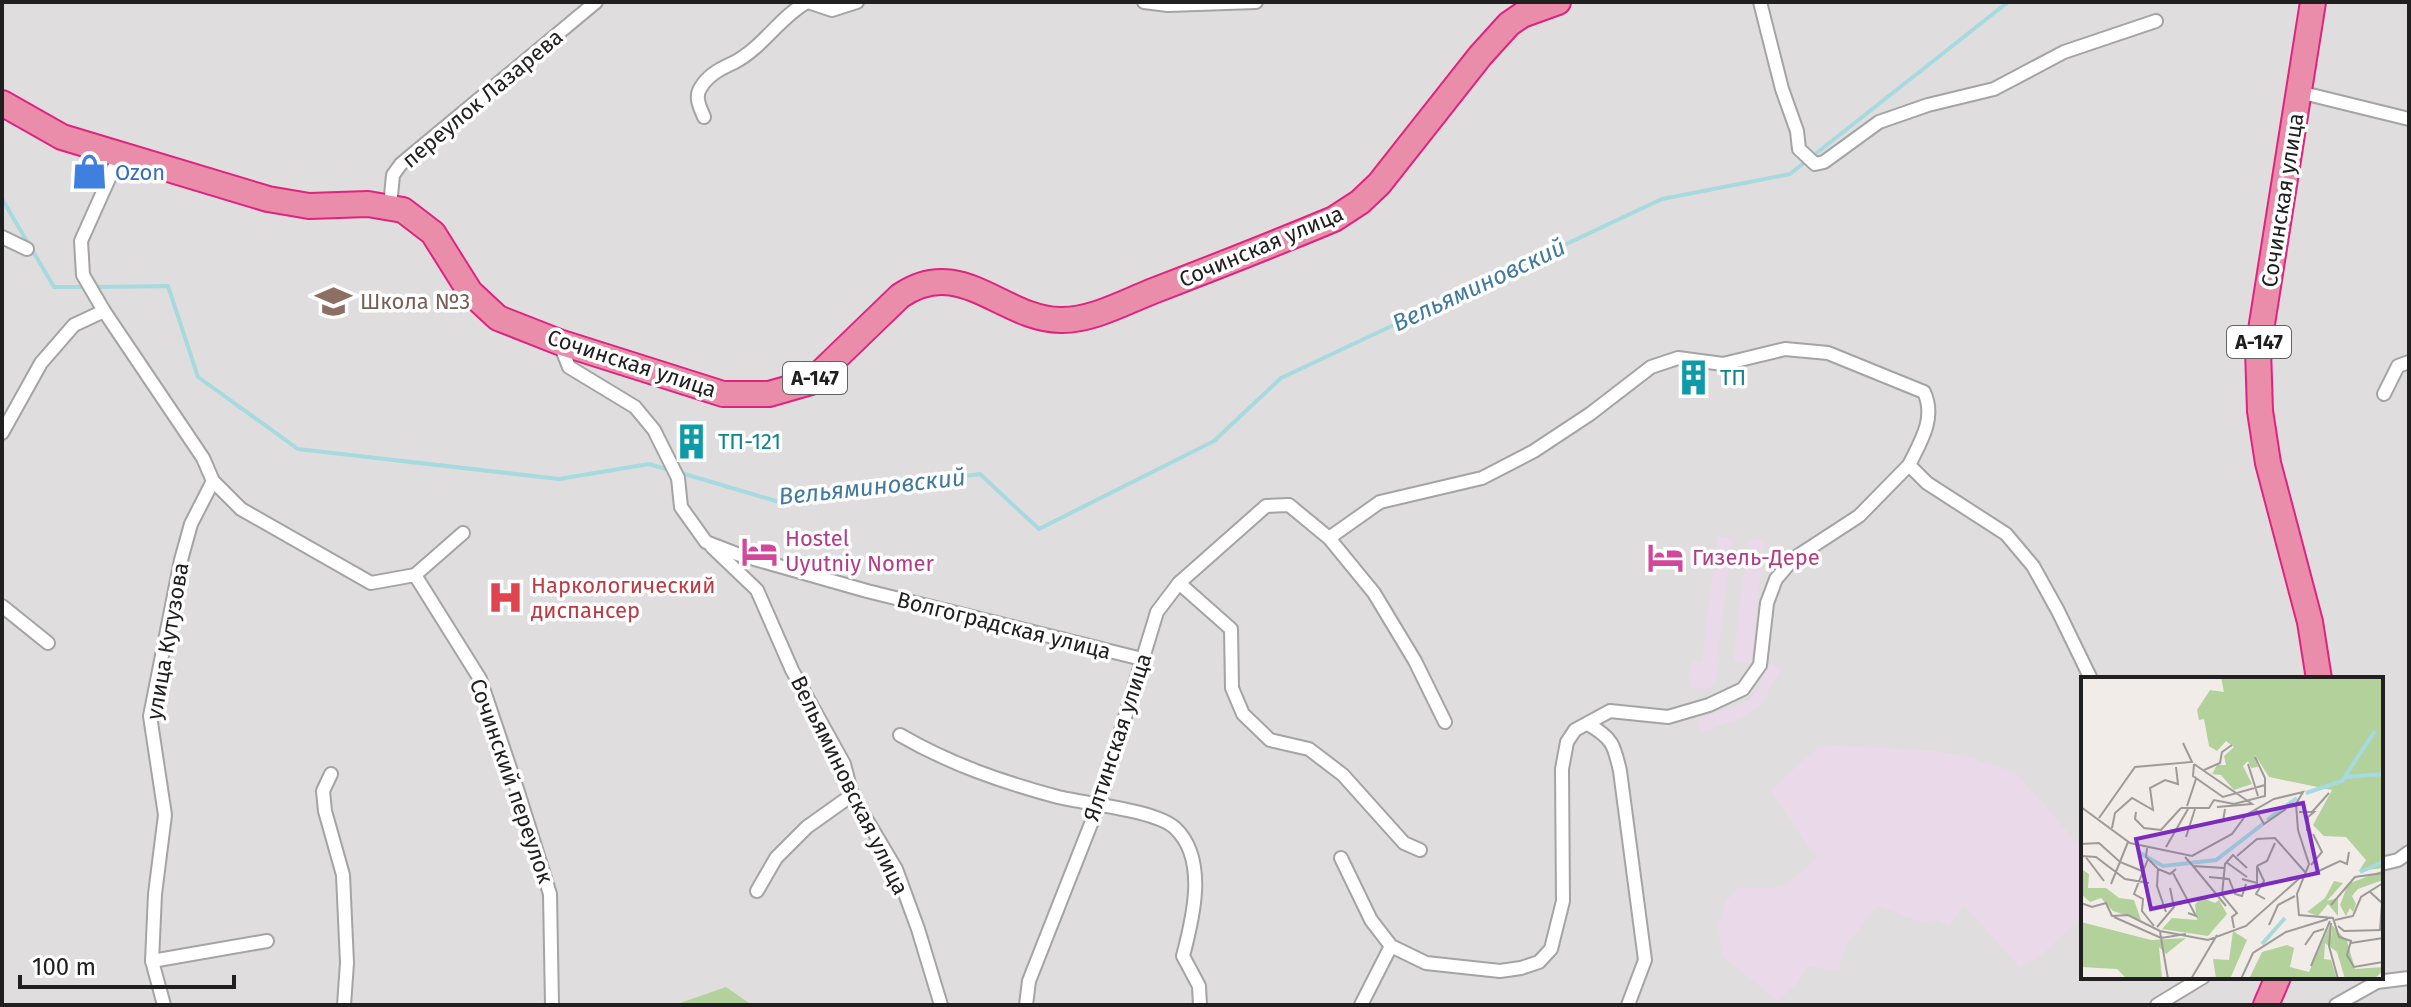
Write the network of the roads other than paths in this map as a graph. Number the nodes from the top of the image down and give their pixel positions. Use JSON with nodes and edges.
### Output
{"nodes":[{"id":1,"x":596,"y":2,"type":"edge"},
{"id":2,"x":808,"y":2,"type":"edge"},
{"id":3,"x":857,"y":2,"type":"edge"},
{"id":4,"x":1144,"y":2,"type":"edge"},
{"id":5,"x":1256,"y":2,"type":"edge"},
{"id":6,"x":1558,"y":2,"type":"edge"},
{"id":7,"x":1760,"y":2,"type":"edge"},
{"id":8,"x":2313,"y":2,"type":"edge"},
{"id":9,"x":2156,"y":21,"type":"dead end"},
{"id":10,"x":2299,"y":92,"type":"junction"},
{"id":11,"x":2,"y":103,"type":"edge"},
{"id":12,"x":704,"y":117,"type":"dead end"},
{"id":13,"x":2409,"y":119,"type":"edge"},
{"id":14,"x":120,"y":154,"type":"junction"},
{"id":15,"x":390,"y":206,"type":"junction"},
{"id":16,"x":2,"y":237,"type":"edge"},
{"id":17,"x":27,"y":249,"type":"dead end"},
{"id":18,"x":104,"y":311,"type":"junction"},
{"id":19,"x":559,"y":342,"type":"junction"},
{"id":20,"x":2409,"y":362,"type":"edge"},
{"id":21,"x":2384,"y":394,"type":"dead end"},
{"id":22,"x":2,"y":433,"type":"edge"},
{"id":23,"x":1909,"y":465,"type":"junction"},
{"id":24,"x":213,"y":481,"type":"junction"},
{"id":25,"x":463,"y":533,"type":"dead end"},
{"id":26,"x":1329,"y":538,"type":"junction"},
{"id":27,"x":706,"y":542,"type":"junction"},
{"id":28,"x":415,"y":575,"type":"junction"},
{"id":29,"x":1179,"y":583,"type":"junction"},
{"id":30,"x":2,"y":606,"type":"edge"},
{"id":31,"x":48,"y":643,"type":"dead end"},
{"id":32,"x":1142,"y":659,"type":"junction"},
{"id":33,"x":2090,"y":677,"type":"edge"},
{"id":34,"x":2319,"y":677,"type":"edge"},
{"id":35,"x":1445,"y":722,"type":"dead end"},
{"id":36,"x":1588,"y":724,"type":"junction"},
{"id":37,"x":900,"y":735,"type":"dead end"},
{"id":38,"x":331,"y":774,"type":"dead end"},
{"id":39,"x":852,"y":795,"type":"junction"},
{"id":40,"x":1098,"y":806,"type":"junction"},
{"id":41,"x":1420,"y":850,"type":"dead end"},
{"id":42,"x":2409,"y":852,"type":"edge"},
{"id":43,"x":1341,"y":858,"type":"dead end"},
{"id":44,"x":2383,"y":864,"type":"edge"},
{"id":45,"x":757,"y":891,"type":"dead end"},
{"id":46,"x":267,"y":941,"type":"dead end"},
{"id":47,"x":1391,"y":946,"type":"junction"},
{"id":48,"x":152,"y":961,"type":"junction"},
{"id":49,"x":2409,"y":978,"type":"edge"},
{"id":50,"x":2201,"y":979,"type":"edge"},
{"id":51,"x":2275,"y":979,"type":"edge"},
{"id":52,"x":2172,"y":1002,"type":"edge"},
{"id":53,"x":164,"y":1005,"type":"edge"},
{"id":54,"x":344,"y":1005,"type":"edge"},
{"id":55,"x":552,"y":1005,"type":"edge"},
{"id":56,"x":941,"y":1005,"type":"edge"},
{"id":57,"x":1026,"y":1005,"type":"edge"},
{"id":58,"x":1200,"y":1005,"type":"edge"},
{"id":59,"x":1361,"y":1005,"type":"edge"},
{"id":60,"x":1628,"y":1005,"type":"edge"},
{"id":61,"x":2157,"y":1005,"type":"edge"},
{"id":62,"x":2266,"y":1005,"type":"edge"},
{"id":63,"x":2336,"y":1005,"type":"edge"}],
"edges":[{"from":1,"to":15,"type":"street","name":"переулок Лазарева"},
{"from":2,"to":3,"type":"street"},
{"from":2,"to":12,"type":"street"},
{"from":4,"to":5,"type":"street"},
{"from":6,"to":19,"type":"highway","name":"Сочинская улица","number":"А-147"},
{"from":7,"to":9,"type":"street"},
{"from":8,"to":10,"type":"highway","name":"Сочинская улица","number":"А-147"},
{"from":10,"to":13,"type":"street"},
{"from":10,"to":34,"type":"highway","name":"Сочинская улица","number":"А-147"},
{"from":11,"to":14,"type":"highway"},
{"from":14,"to":15,"type":"highway"},
{"from":14,"to":18,"type":"street"},
{"from":15,"to":19,"type":"highway","name":"Сочинская улица","number":"А-147"},
{"from":16,"to":17,"type":"street"},
{"from":18,"to":22,"type":"street"},
{"from":18,"to":24,"type":"street"},
{"from":19,"to":27,"type":"street"},
{"from":20,"to":21,"type":"street"},
{"from":23,"to":26,"type":"street"},
{"from":23,"to":33,"type":"street"},
{"from":23,"to":36,"type":"street"},
{"from":24,"to":28,"type":"street"},
{"from":24,"to":48,"type":"street","name":"улица Кутузова"},
{"from":25,"to":28,"type":"street"},
{"from":26,"to":29,"type":"street","name":"Ялтинская улица"},
{"from":26,"to":35,"type":"street"},
{"from":27,"to":32,"type":"street","name":"Волгоградская улица"},
{"from":27,"to":39,"type":"street","name":"Вельяминовская улица"},
{"from":28,"to":55,"type":"street","name":"Сочинский переулок"},
{"from":29,"to":32,"type":"street","name":"Ялтинская улица"},
{"from":29,"to":41,"type":"street"},
{"from":30,"to":31,"type":"street"},
{"from":32,"to":40,"type":"street","name":"Ялтинская улица"},
{"from":36,"to":47,"type":"street"},
{"from":36,"to":60,"type":"street"},
{"from":37,"to":40,"type":"street"},
{"from":38,"to":54,"type":"street"},
{"from":39,"to":45,"type":"street"},
{"from":39,"to":56,"type":"street","name":"Вельяминовская улица"},
{"from":40,"to":57,"type":"street","name":"Ялтинская улица"},
{"from":40,"to":58,"type":"street"},
{"from":42,"to":44,"type":"street"},
{"from":43,"to":47,"type":"street"},
{"from":46,"to":48,"type":"street"},
{"from":47,"to":59,"type":"street"},
{"from":48,"to":53,"type":"street","name":"улица Кутузова"},
{"from":49,"to":63,"type":"street"},
{"from":50,"to":52,"type":"street"},
{"from":51,"to":62,"type":"highway"},
{"from":52,"to":61,"type":"street"}]}
